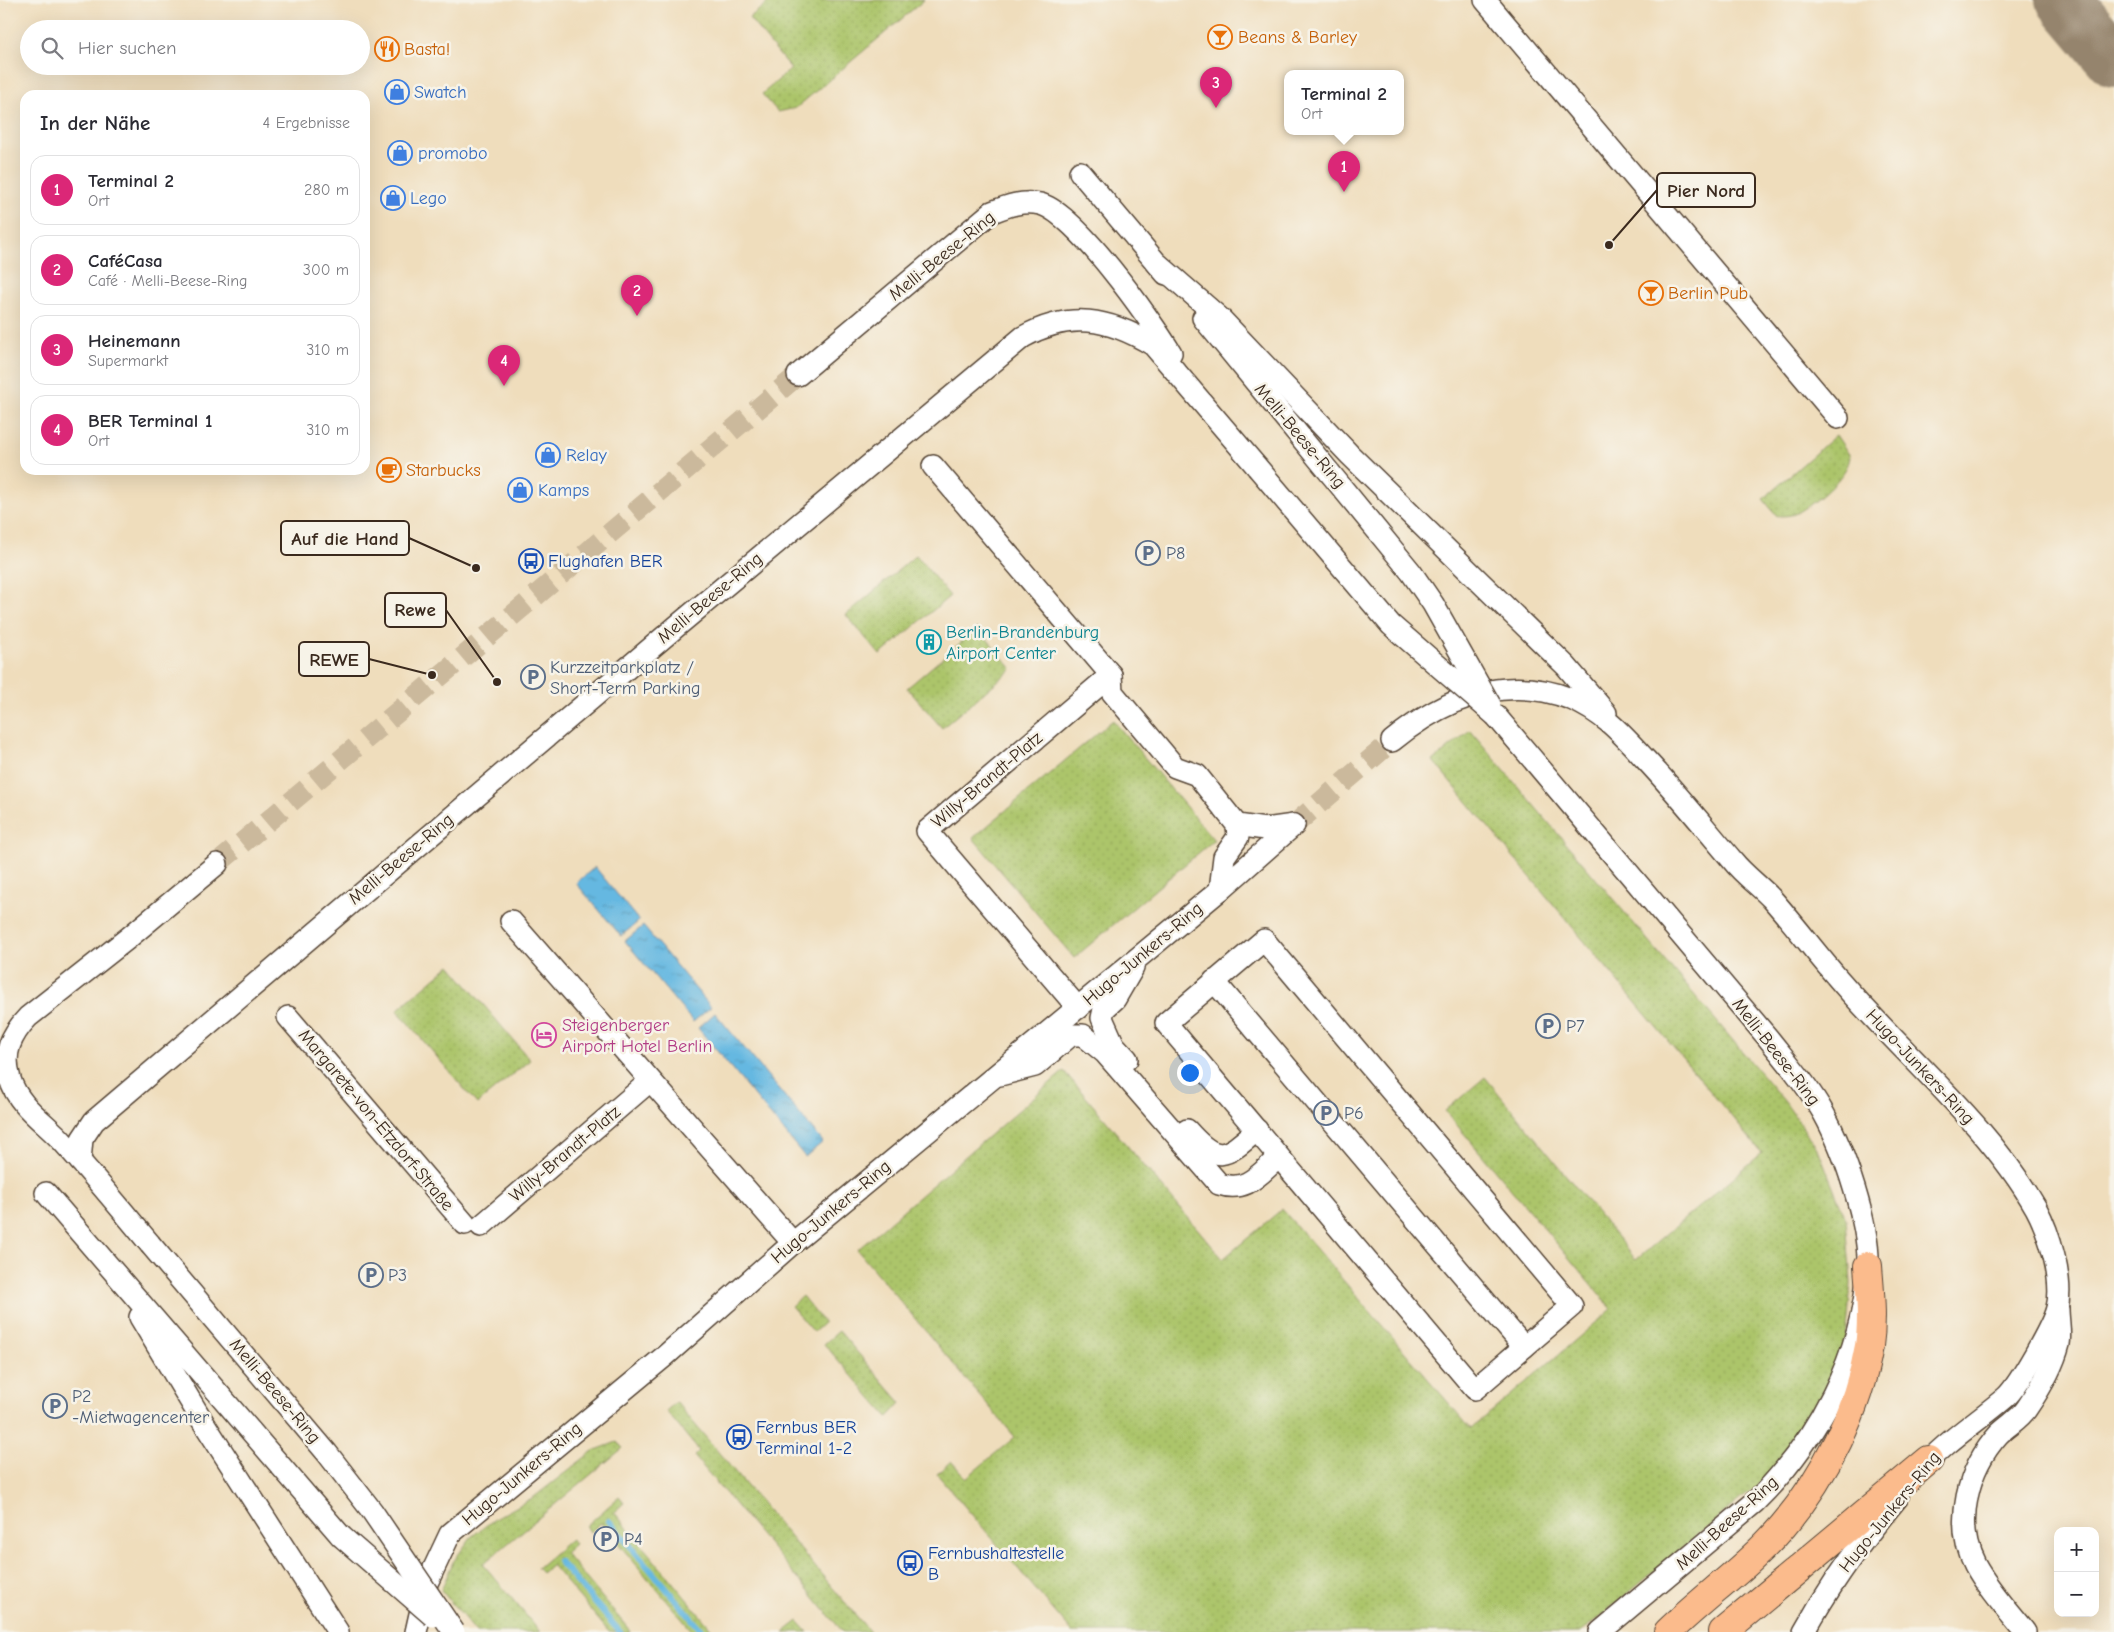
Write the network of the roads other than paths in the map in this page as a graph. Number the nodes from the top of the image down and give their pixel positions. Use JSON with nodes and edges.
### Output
{"nodes":[{"id":1,"x":1485,"y":0,"type":"edge"},
{"id":2,"x":1080,"y":172,"type":"dead end"},
{"id":3,"x":1158,"y":264,"type":"junction"},
{"id":4,"x":1160,"y":349,"type":"junction"},
{"id":5,"x":798,"y":375,"type":"tunnel mouth"},
{"id":6,"x":1838,"y":418,"type":"dead end"},
{"id":7,"x":933,"y":466,"type":"dead end"},
{"id":8,"x":1111,"y":675,"type":"junction"},
{"id":9,"x":1496,"y":716,"type":"junction"},
{"id":10,"x":1620,"y":730,"type":"junction"},
{"id":11,"x":1392,"y":741,"type":"tunnel mouth"},
{"id":12,"x":1237,"y":825,"type":"junction"},
{"id":13,"x":216,"y":864,"type":"tunnel mouth"},
{"id":14,"x":1220,"y":890,"type":"junction"},
{"id":15,"x":511,"y":921,"type":"dead end"},
{"id":16,"x":1141,"y":955,"type":"junction"},
{"id":17,"x":1214,"y":981,"type":"junction"},
{"id":18,"x":1078,"y":1008,"type":"junction"},
{"id":19,"x":288,"y":1017,"type":"dead end"},
{"id":20,"x":994,"y":1077,"type":"junction"},
{"id":21,"x":650,"y":1081,"type":"junction"},
{"id":22,"x":1257,"y":1130,"type":"junction"},
{"id":23,"x":1279,"y":1157,"type":"junction"},
{"id":24,"x":80,"y":1161,"type":"junction"},
{"id":25,"x":46,"y":1193,"type":"dead end"},
{"id":26,"x":473,"y":1225,"type":"joint"},
{"id":27,"x":793,"y":1243,"type":"junction"},
{"id":28,"x":1868,"y":1266,"type":"junction"},
{"id":29,"x":114,"y":1274,"type":"junction"},
{"id":30,"x":2057,"y":1307,"type":"junction"},
{"id":31,"x":1524,"y":1347,"type":"junction"},
{"id":32,"x":1929,"y":1460,"type":"junction"},
{"id":33,"x":1606,"y":1628,"type":"edge"},
{"id":34,"x":338,"y":1632,"type":"edge"},
{"id":35,"x":416,"y":1632,"type":"edge"},
{"id":36,"x":452,"y":1632,"type":"edge"},
{"id":37,"x":1668,"y":1632,"type":"edge"},
{"id":38,"x":1723,"y":1632,"type":"edge"},
{"id":39,"x":1804,"y":1632,"type":"edge"},
{"id":40,"x":2025,"y":1632,"type":"edge"}],
"edges":[{"from":1,"to":6,"type":"street"},
{"from":2,"to":3,"type":"street","name":"Melli-Beese-Ring"},
{"from":3,"to":9,"type":"street","name":"Melli-Beese-Ring","bridge":true},
{"from":3,"to":10,"type":"street"},
{"from":4,"to":5,"type":"street","name":"Melli-Beese-Ring"},
{"from":4,"to":9,"type":"street","name":"Melli-Beese-Ring","bridge":true},
{"from":4,"to":24,"type":"street","name":"Melli-Beese-Ring"},
{"from":7,"to":8,"type":"street"},
{"from":8,"to":12,"type":"street"},
{"from":8,"to":18,"type":"street","name":"Willy-Brandt-Platz"},
{"from":9,"to":28,"type":"street","name":"Melli-Beese-Ring"},
{"from":10,"to":11,"type":"street","name":"Hugo-Junkers-Ring"},
{"from":10,"to":30,"type":"street","name":"Hugo-Junkers-Ring"},
{"from":12,"to":14,"type":"street"},
{"from":12,"to":14,"type":"street","name":"Hugo-Junkers-Ring"},
{"from":13,"to":24,"type":"street","name":"Melli-Beese-Ring"},
{"from":14,"to":16,"type":"street","name":"Hugo-Junkers-Ring"},
{"from":15,"to":21,"type":"street"},
{"from":16,"to":18,"type":"street","name":"Hugo-Junkers-Ring"},
{"from":16,"to":22,"type":"street"},
{"from":17,"to":22,"type":"street"},
{"from":17,"to":31,"type":"street"},
{"from":17,"to":31,"type":"street"},
{"from":18,"to":20,"type":"street","name":"Hugo-Junkers-Ring"},
{"from":19,"to":26,"type":"street","name":"Margarete-von-Etzdorf-Straße"},
{"from":20,"to":23,"type":"street"},
{"from":20,"to":27,"type":"street","name":"Hugo-Junkers-Ring"},
{"from":21,"to":26,"type":"street","name":"Willy-Brandt-Platz"},
{"from":21,"to":27,"type":"street"},
{"from":22,"to":23,"type":"street"},
{"from":23,"to":31,"type":"street"},
{"from":24,"to":36,"type":"street","name":"Melli-Beese-Ring","bridge":true},
{"from":25,"to":29,"type":"street","name":"Melli-Beese-Ring"},
{"from":27,"to":35,"type":"street","name":"Hugo-Junkers-Ring"},
{"from":28,"to":33,"type":"street","name":"Melli-Beese-Ring"},
{"from":28,"to":37,"type":"highway"},
{"from":29,"to":34,"type":"street"},
{"from":29,"to":36,"type":"street","name":"Melli-Beese-Ring","bridge":true},
{"from":30,"to":32,"type":"street","name":"Hugo-Junkers-Ring"},
{"from":30,"to":40,"type":"street"},
{"from":32,"to":38,"type":"highway"},
{"from":32,"to":39,"type":"street","name":"Hugo-Junkers-Ring"}]}
